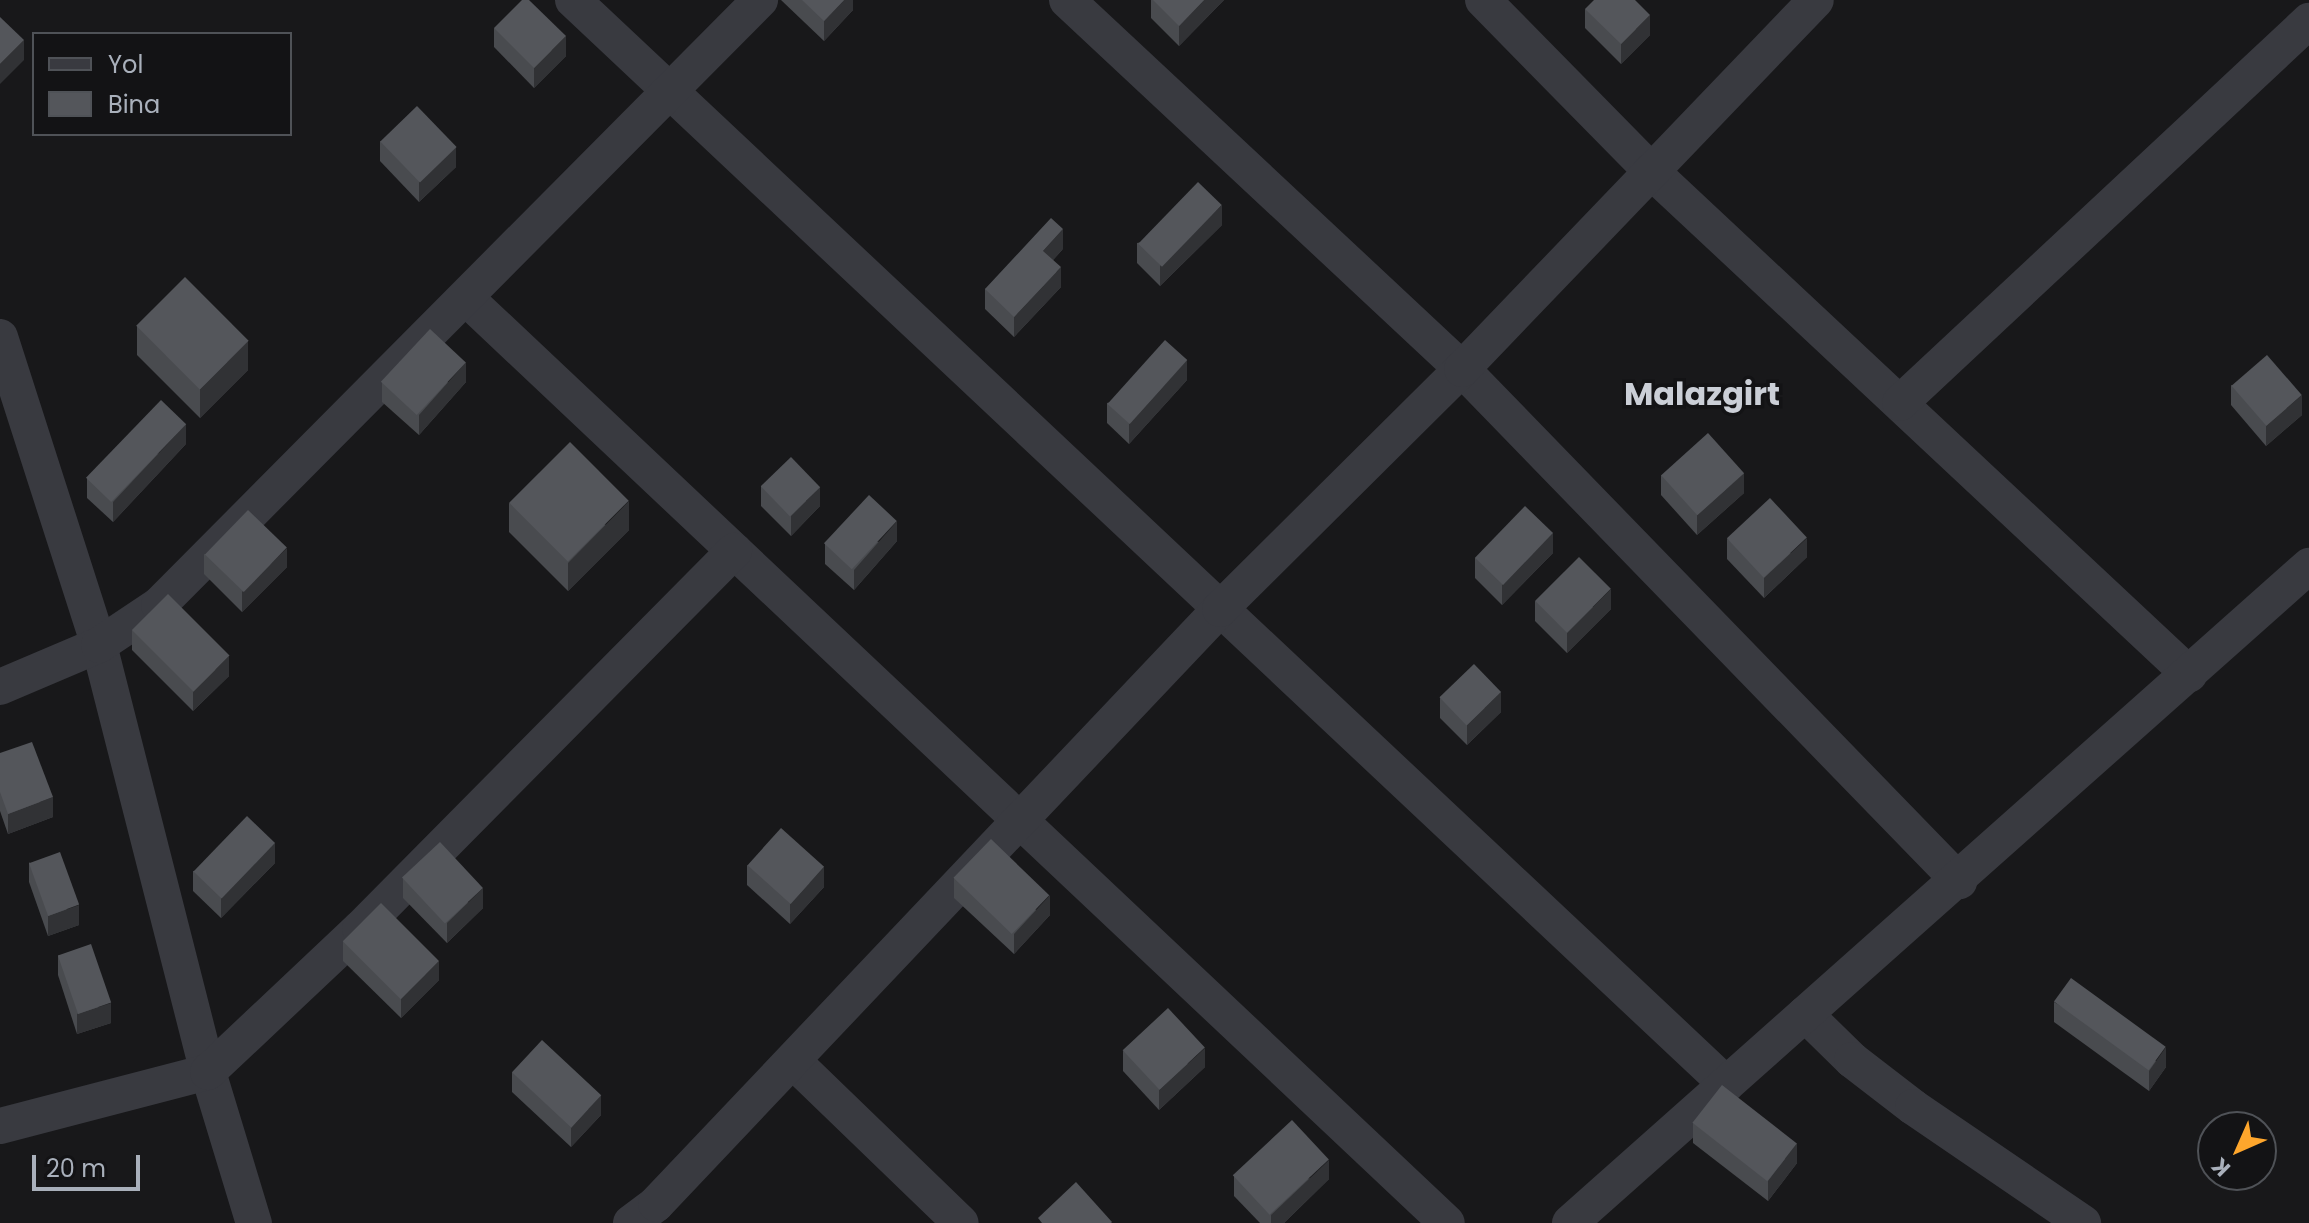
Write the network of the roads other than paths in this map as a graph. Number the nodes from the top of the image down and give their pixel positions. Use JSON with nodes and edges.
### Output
{"nodes":[{"id":1,"x":573,"y":0,"type":"edge"},
{"id":2,"x":760,"y":0,"type":"edge"},
{"id":3,"x":1067,"y":0,"type":"edge"},
{"id":4,"x":1483,"y":0,"type":"edge"},
{"id":5,"x":1816,"y":0,"type":"edge"},
{"id":6,"x":2309,"y":21,"type":"edge"},
{"id":7,"x":670,"y":90,"type":"junction"},
{"id":8,"x":1651,"y":171,"type":"junction"},
{"id":9,"x":466,"y":298,"type":"junction"},
{"id":10,"x":2,"y":349,"type":"edge"},
{"id":11,"x":1462,"y":369,"type":"junction"},
{"id":12,"x":1900,"y":403,"type":"junction"},
{"id":13,"x":734,"y":551,"type":"junction"},
{"id":14,"x":2309,"y":566,"type":"edge"},
{"id":15,"x":1220,"y":609,"type":"junction"},
{"id":16,"x":99,"y":645,"type":"junction"},
{"id":17,"x":2189,"y":674,"type":"junction"},
{"id":18,"x":0,"y":687,"type":"edge"},
{"id":19,"x":1019,"y":824,"type":"junction"},
{"id":20,"x":1959,"y":881,"type":"junction"},
{"id":21,"x":1805,"y":1014,"type":"junction"},
{"id":22,"x":793,"y":1061,"type":"junction"},
{"id":23,"x":208,"y":1072,"type":"junction"},
{"id":24,"x":1726,"y":1084,"type":"junction"},
{"id":25,"x":0,"y":1126,"type":"edge"},
{"id":26,"x":254,"y":1223,"type":"edge"},
{"id":27,"x":631,"y":1223,"type":"edge"},
{"id":28,"x":961,"y":1223,"type":"edge"},
{"id":29,"x":1447,"y":1223,"type":"edge"},
{"id":30,"x":1570,"y":1223,"type":"edge"},
{"id":31,"x":2083,"y":1223,"type":"edge"}],
"edges":[{"from":1,"to":7,"type":"street"},
{"from":2,"to":7,"type":"street"},
{"from":3,"to":11,"type":"street"},
{"from":4,"to":8,"type":"street"},
{"from":5,"to":8,"type":"street"},
{"from":6,"to":12,"type":"street"},
{"from":7,"to":9,"type":"street"},
{"from":7,"to":15,"type":"street"},
{"from":8,"to":11,"type":"street"},
{"from":8,"to":12,"type":"street"},
{"from":9,"to":13,"type":"street"},
{"from":9,"to":16,"type":"street"},
{"from":10,"to":16,"type":"street"},
{"from":11,"to":15,"type":"street"},
{"from":11,"to":20,"type":"street"},
{"from":12,"to":17,"type":"street"},
{"from":13,"to":19,"type":"street"},
{"from":13,"to":23,"type":"street"},
{"from":14,"to":17,"type":"street"},
{"from":15,"to":19,"type":"street"},
{"from":15,"to":24,"type":"street"},
{"from":16,"to":18,"type":"street"},
{"from":16,"to":23,"type":"street"},
{"from":17,"to":20,"type":"street"},
{"from":19,"to":22,"type":"street"},
{"from":19,"to":29,"type":"street"},
{"from":20,"to":21,"type":"street"},
{"from":21,"to":24,"type":"street"},
{"from":21,"to":31,"type":"street"},
{"from":22,"to":27,"type":"street"},
{"from":22,"to":28,"type":"street"},
{"from":23,"to":25,"type":"street"},
{"from":23,"to":26,"type":"street"},
{"from":24,"to":30,"type":"street"}]}
